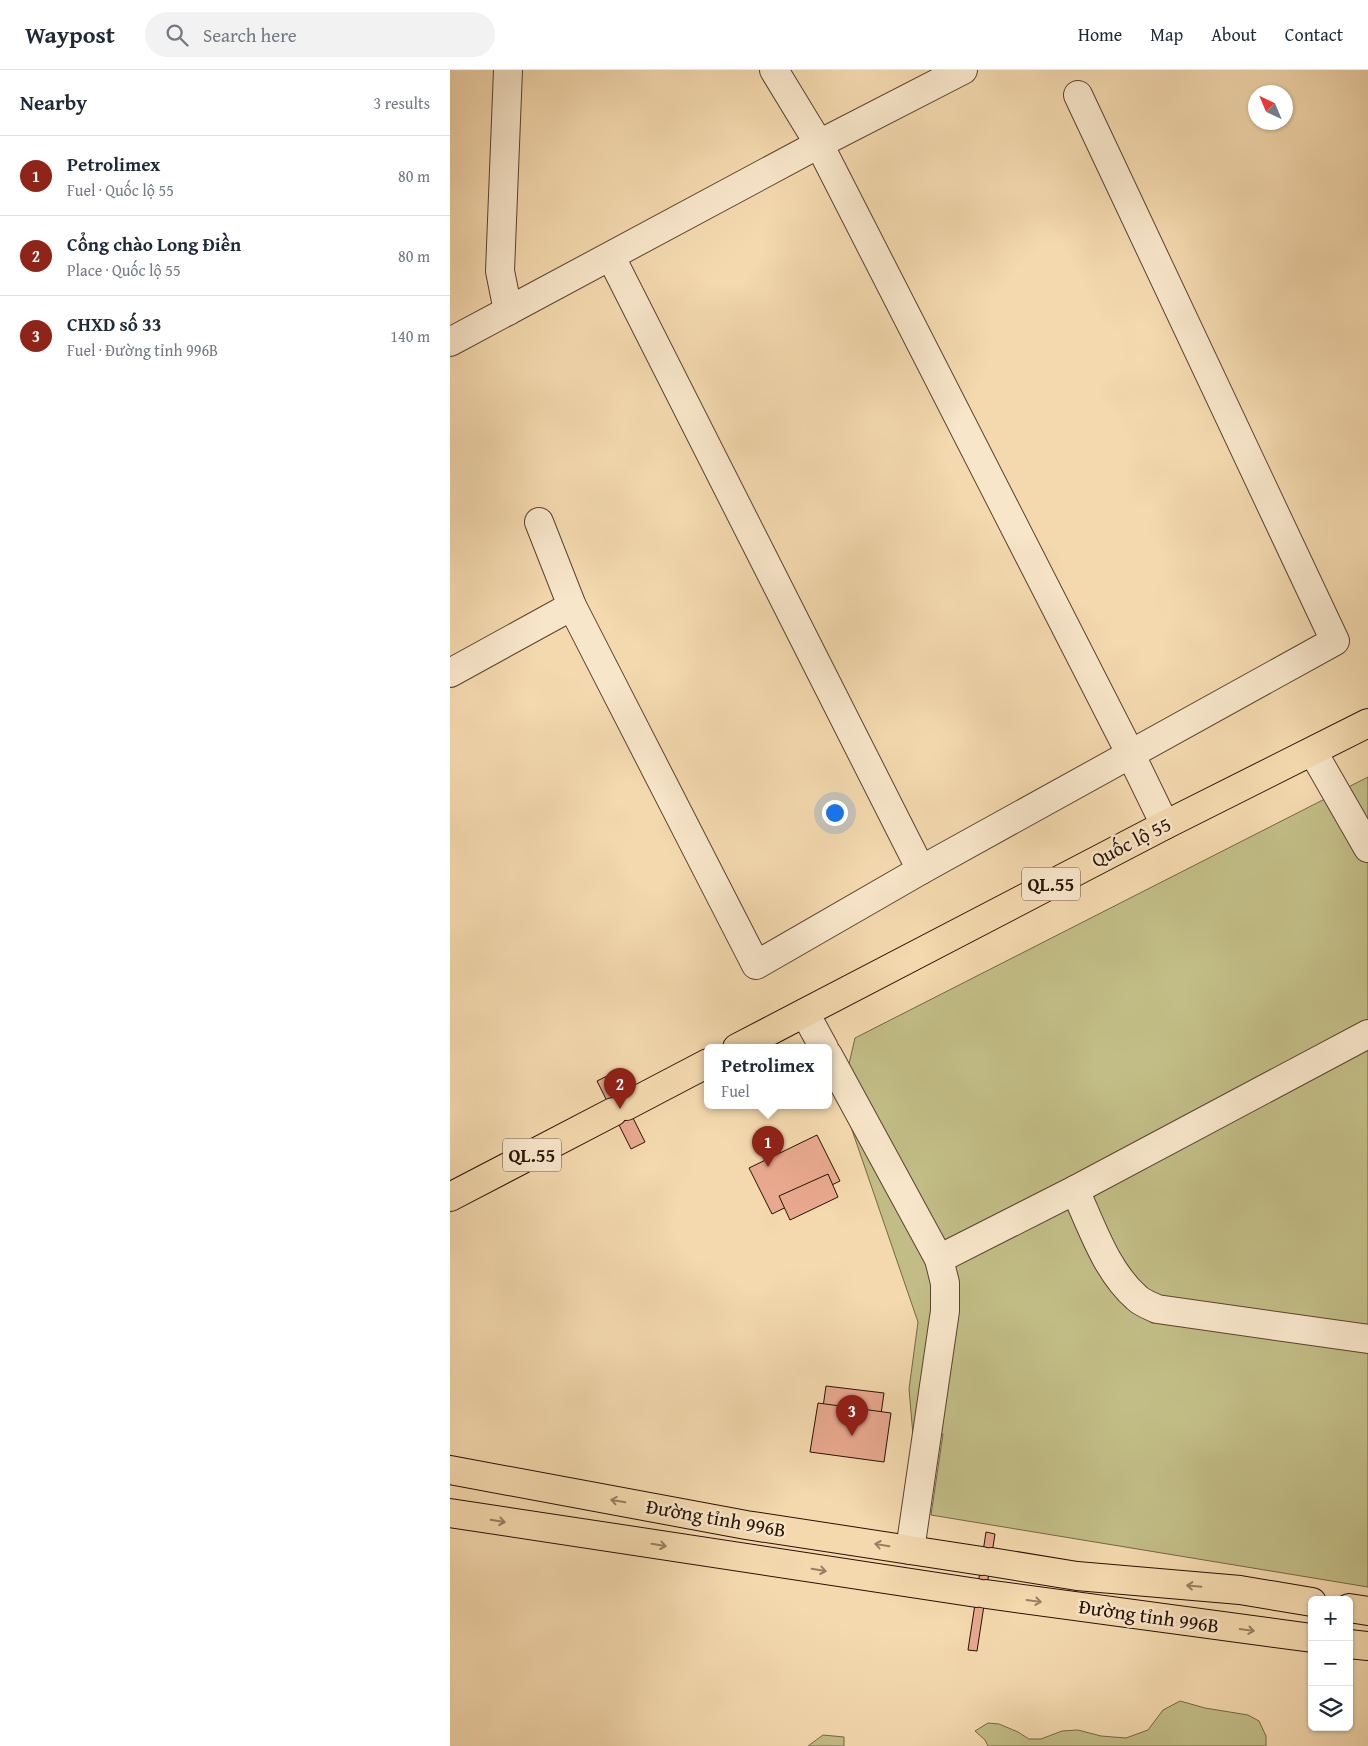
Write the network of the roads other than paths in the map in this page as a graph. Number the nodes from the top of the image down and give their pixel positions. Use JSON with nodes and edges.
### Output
{"nodes":[{"id":1,"x":508,"y":70,"type":"edge"},
{"id":2,"x":774,"y":70,"type":"edge"},
{"id":3,"x":963,"y":70,"type":"edge"},
{"id":4,"x":1078,"y":95,"type":"dead end"},
{"id":5,"x":819,"y":144,"type":"junction"},
{"id":6,"x":611,"y":257,"type":"junction"},
{"id":7,"x":508,"y":311,"type":"junction"},
{"id":8,"x":450,"y":342,"type":"edge"},
{"id":9,"x":539,"y":522,"type":"dead end"},
{"id":10,"x":572,"y":606,"type":"junction"},
{"id":11,"x":450,"y":673,"type":"edge"},
{"id":12,"x":1368,"y":724,"type":"edge"},
{"id":13,"x":1313,"y":752,"type":"junction"},
{"id":14,"x":1130,"y":753,"type":"junction"},
{"id":15,"x":1165,"y":825,"type":"junction"},
{"id":16,"x":1368,"y":848,"type":"edge"},
{"id":17,"x":921,"y":870,"type":"junction"},
{"id":18,"x":805,"y":1013,"type":"junction"},
{"id":19,"x":1368,"y":1034,"type":"edge"},
{"id":20,"x":745,"y":1044,"type":"edge"},
{"id":21,"x":822,"y":1044,"type":"edge"},
{"id":22,"x":832,"y":1062,"type":"edge"},
{"id":23,"x":704,"y":1065,"type":"edge"},
{"id":24,"x":1075,"y":1190,"type":"junction"},
{"id":25,"x":450,"y":1197,"type":"edge"},
{"id":26,"x":939,"y":1259,"type":"junction"},
{"id":27,"x":1368,"y":1339,"type":"edge"},
{"id":28,"x":450,"y":1470,"type":"edge"},
{"id":29,"x":450,"y":1513,"type":"edge"},
{"id":30,"x":910,"y":1550,"type":"junction"},
{"id":31,"x":1308,"y":1601,"type":"edge"},
{"id":32,"x":1353,"y":1609,"type":"edge"},
{"id":33,"x":1368,"y":1611,"type":"edge"},
{"id":34,"x":1308,"y":1637,"type":"edge"},
{"id":35,"x":1353,"y":1644,"type":"edge"},
{"id":36,"x":1368,"y":1646,"type":"edge"}],
"edges":[{"from":1,"to":7,"type":"street"},
{"from":2,"to":5,"type":"street"},
{"from":3,"to":5,"type":"street"},
{"from":4,"to":14,"type":"street"},
{"from":5,"to":6,"type":"street"},
{"from":5,"to":14,"type":"street"},
{"from":6,"to":7,"type":"street"},
{"from":6,"to":17,"type":"street"},
{"from":7,"to":8,"type":"street"},
{"from":9,"to":10,"type":"street"},
{"from":10,"to":11,"type":"street"},
{"from":10,"to":17,"type":"street"},
{"from":12,"to":13,"type":"main road","name":"Quốc lộ 55","number":"QL.55"},
{"from":13,"to":15,"type":"main road","name":"Quốc lộ 55","number":"QL.55"},
{"from":13,"to":16,"type":"street"},
{"from":14,"to":15,"type":"street"},
{"from":14,"to":17,"type":"street"},
{"from":15,"to":18,"type":"main road","name":"Quốc lộ 55","number":"QL.55"},
{"from":18,"to":20,"type":"main road","name":"Quốc lộ 55","number":"QL.55"},
{"from":18,"to":21,"type":"street"},
{"from":19,"to":24,"type":"street"},
{"from":22,"to":26,"type":"street"},
{"from":23,"to":25,"type":"main road","number":"QL.55"},
{"from":24,"to":26,"type":"street"},
{"from":24,"to":27,"type":"street"},
{"from":26,"to":30,"type":"street"},
{"from":30,"to":28,"type":"main road","name":"Đường tỉnh 996B","one_way":true},
{"from":29,"to":34,"type":"main road","name":"Đường tỉnh 996B","one_way":true},
{"from":31,"to":30,"type":"main road","name":"Đường tỉnh 996B","one_way":true},
{"from":32,"to":33,"type":"main road"},
{"from":35,"to":36,"type":"main road"}]}
